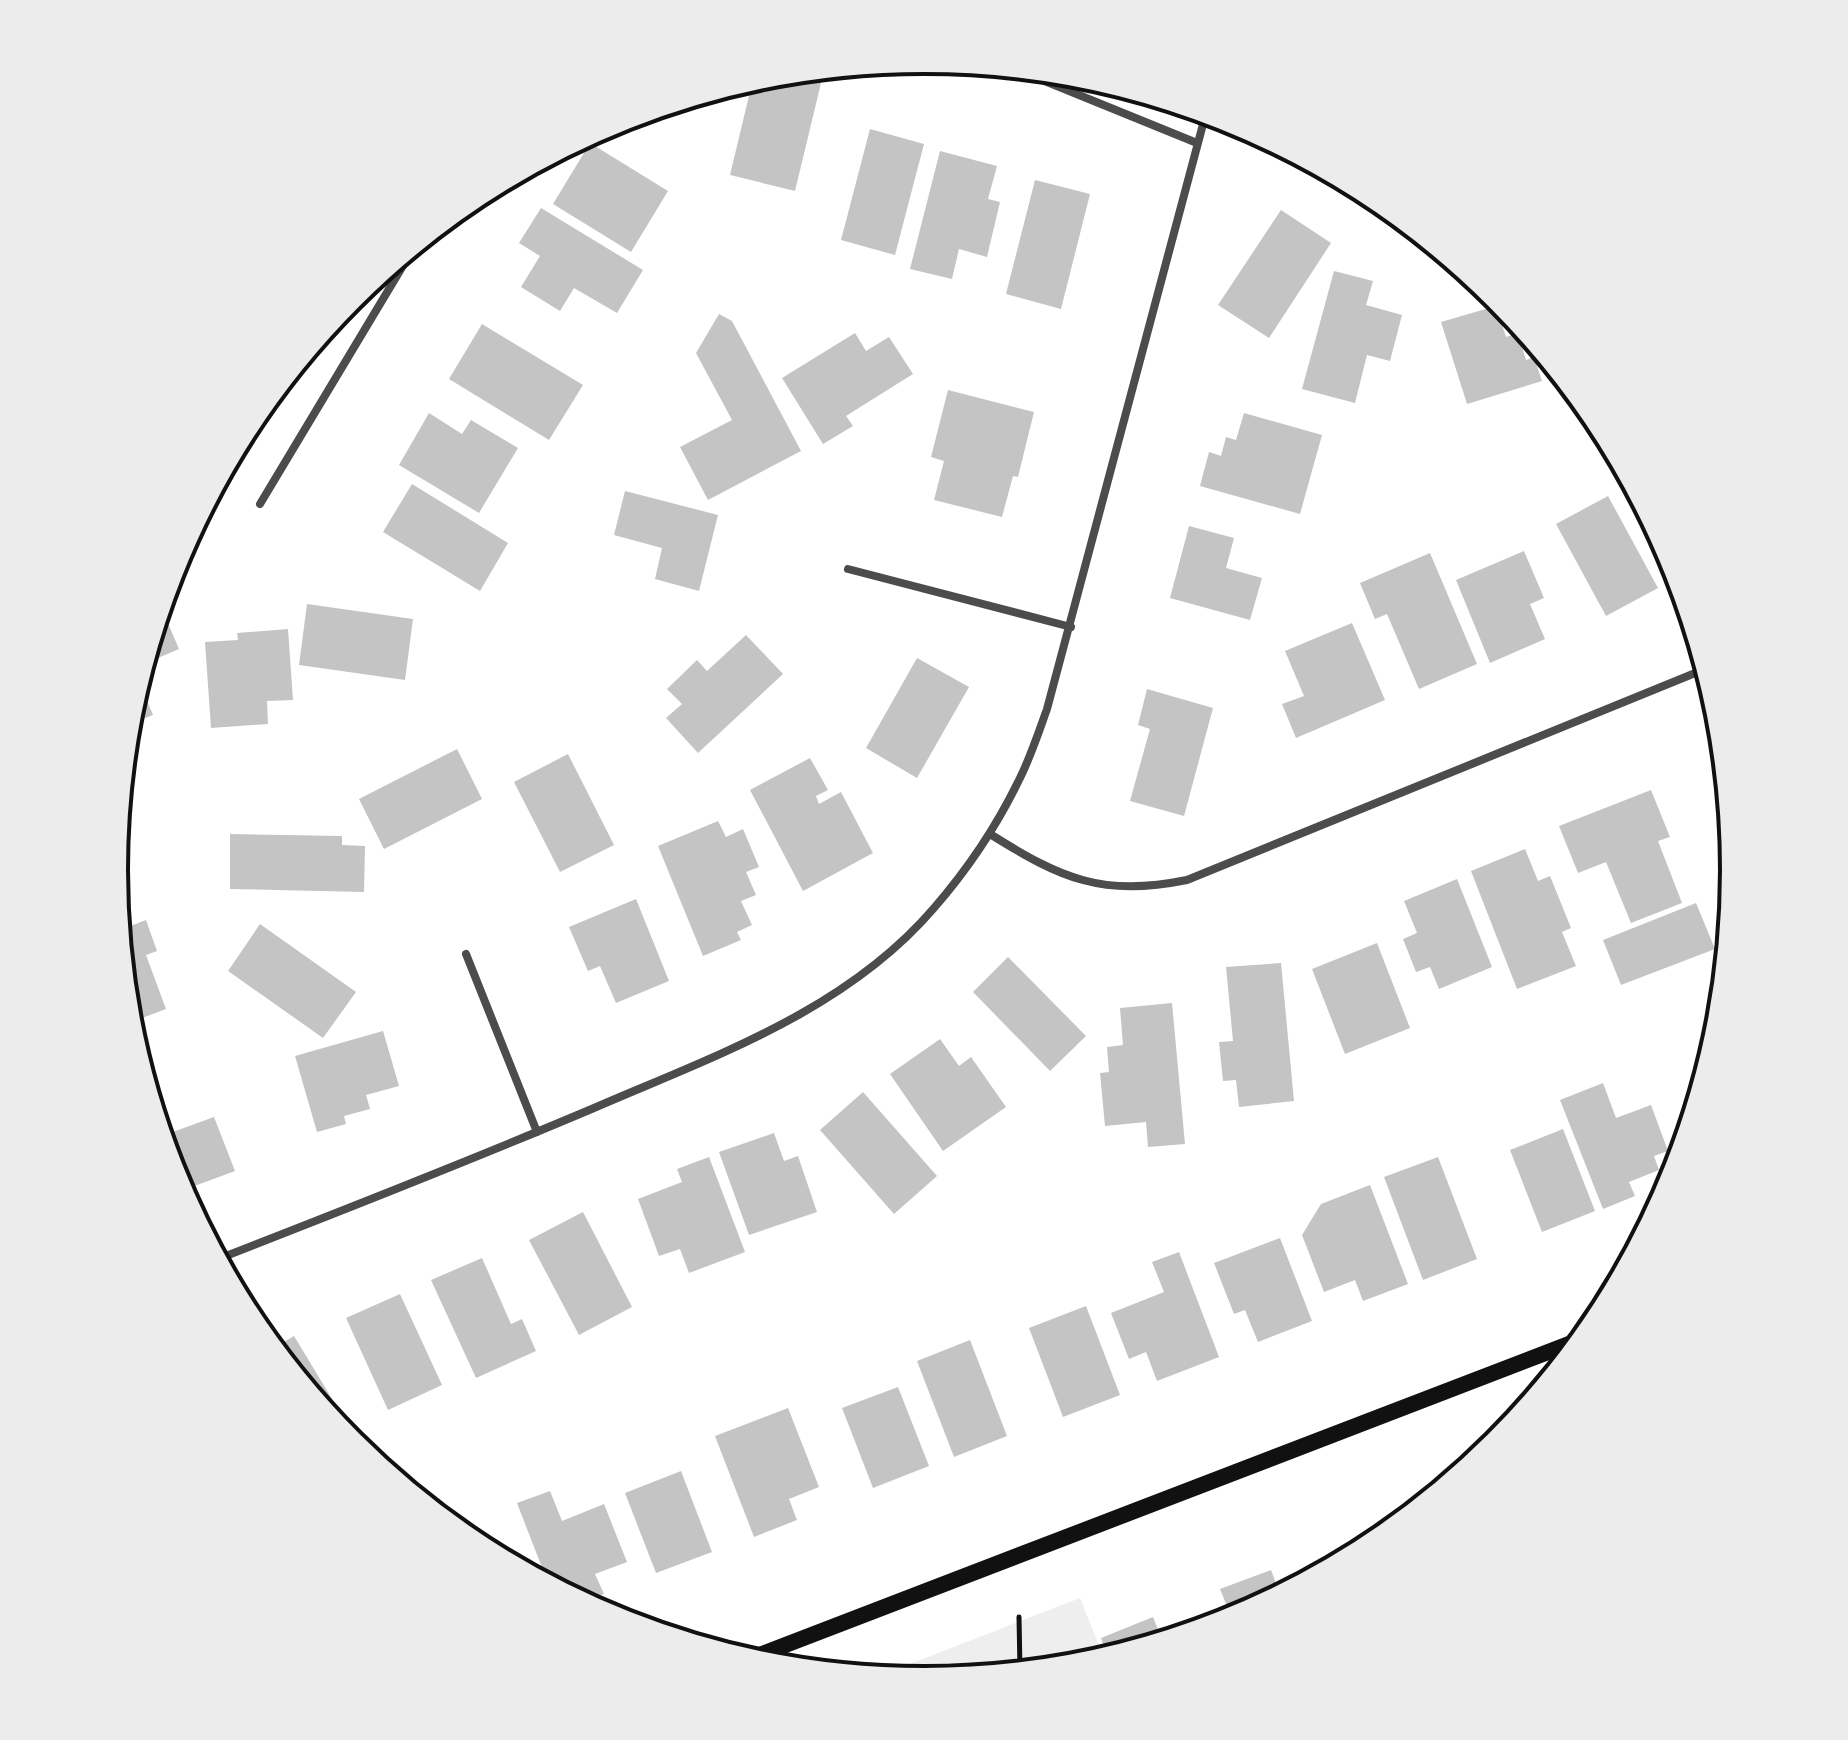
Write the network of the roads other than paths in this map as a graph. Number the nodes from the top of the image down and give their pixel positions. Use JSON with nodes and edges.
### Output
{"nodes":[{"id":1,"x":1055,"y":85,"type":"edge"},
{"id":2,"x":1202,"y":125,"type":"edge"},
{"id":3,"x":1197,"y":143,"type":"junction"},
{"id":4,"x":399,"y":272,"type":"edge"},
{"id":5,"x":260,"y":504,"type":"dead end"},
{"id":6,"x":848,"y":569,"type":"dead end"},
{"id":7,"x":1071,"y":627,"type":"junction"},
{"id":8,"x":1695,"y":673,"type":"edge"},
{"id":9,"x":990,"y":834,"type":"junction"},
{"id":10,"x":466,"y":954,"type":"dead end"},
{"id":11,"x":537,"y":1132,"type":"junction"},
{"id":12,"x":228,"y":1255,"type":"edge"},
{"id":13,"x":1562,"y":1347,"type":"edge"},
{"id":14,"x":770,"y":1651,"type":"edge"}],
"edges":[{"from":1,"to":3,"type":"street"},
{"from":2,"to":3,"type":"street"},
{"from":3,"to":7,"type":"street"},
{"from":4,"to":5,"type":"street"},
{"from":6,"to":7,"type":"street"},
{"from":7,"to":9,"type":"street"},
{"from":8,"to":9,"type":"street"},
{"from":9,"to":11,"type":"street"},
{"from":10,"to":11,"type":"street"},
{"from":11,"to":12,"type":"street"},
{"from":13,"to":14,"type":"main road"}]}
